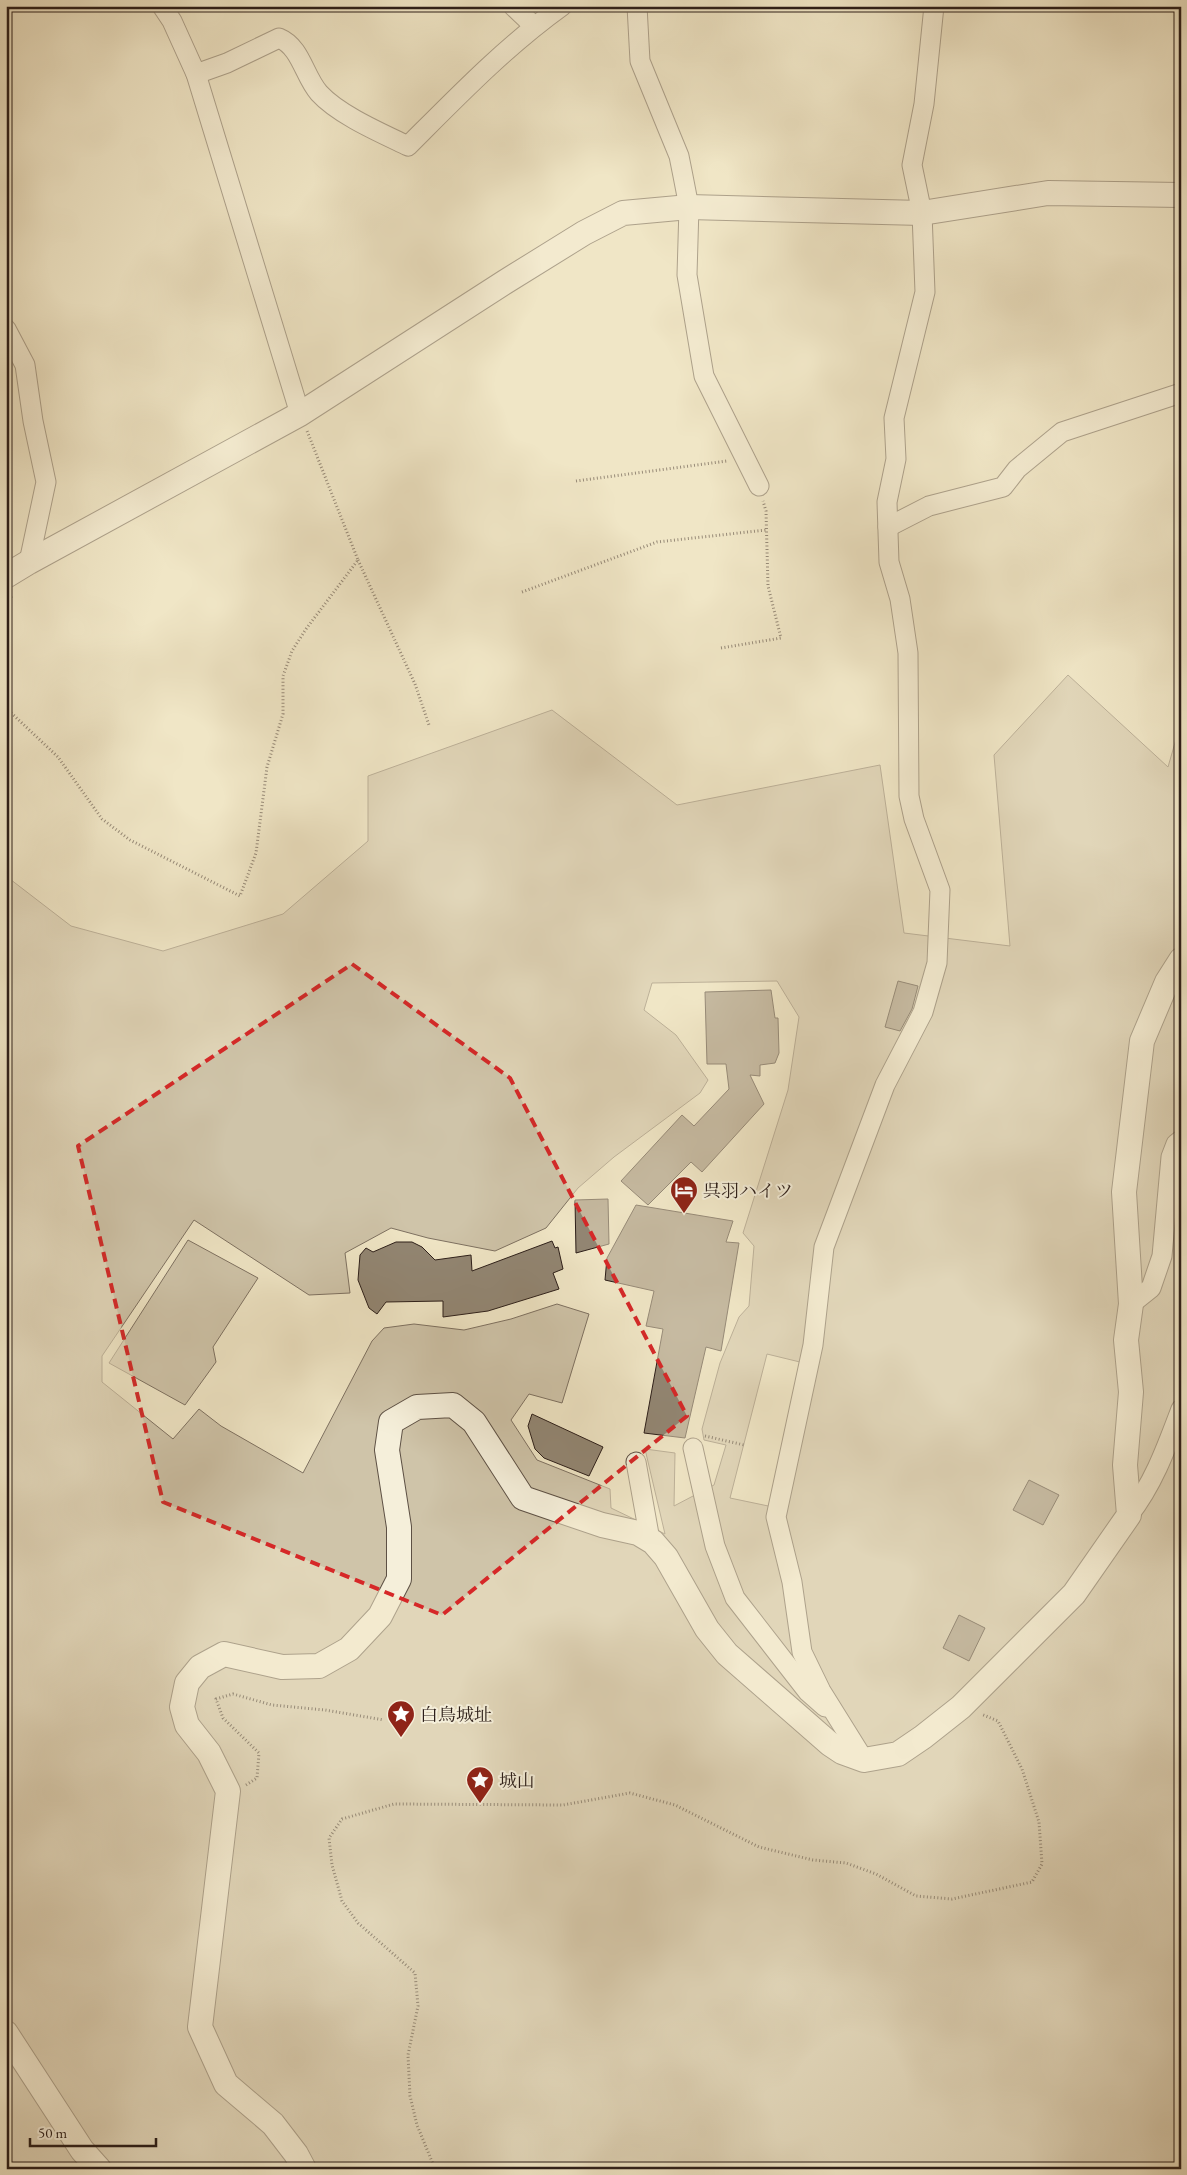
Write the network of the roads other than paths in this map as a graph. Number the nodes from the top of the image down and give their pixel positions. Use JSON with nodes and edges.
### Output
{"nodes":[{"id":1,"x":162,"y":6,"type":"edge"},
{"id":2,"x":513,"y":6,"type":"edge"},
{"id":3,"x":562,"y":6,"type":"edge"},
{"id":4,"x":637,"y":6,"type":"edge"},
{"id":5,"x":934,"y":6,"type":"edge"},
{"id":6,"x":534,"y":26,"type":"junction"},
{"id":7,"x":196,"y":74,"type":"junction"},
{"id":8,"x":1181,"y":195,"type":"edge"},
{"id":9,"x":689,"y":207,"type":"junction"},
{"id":10,"x":922,"y":213,"type":"junction"},
{"id":11,"x":6,"y":330,"type":"edge"},
{"id":12,"x":1181,"y":393,"type":"edge"},
{"id":13,"x":300,"y":414,"type":"junction"},
{"id":14,"x":760,"y":486,"type":"road end"},
{"id":15,"x":888,"y":527,"type":"junction"},
{"id":16,"x":29,"y":562,"type":"junction"},
{"id":17,"x":6,"y":576,"type":"edge"},
{"id":18,"x":1181,"y":960,"type":"edge"},
{"id":19,"x":1181,"y":1140,"type":"edge"},
{"id":20,"x":1130,"y":1304,"type":"junction"},
{"id":21,"x":1181,"y":1409,"type":"edge"},
{"id":22,"x":695,"y":1441,"type":"road end"},
{"id":23,"x":636,"y":1462,"type":"dead end"},
{"id":24,"x":1129,"y":1515,"type":"junction"},
{"id":25,"x":650,"y":1540,"type":"junction"},
{"id":26,"x":838,"y":1717,"type":"junction"},
{"id":27,"x":864,"y":1760,"type":"junction"},
{"id":28,"x":6,"y":2033,"type":"edge"},
{"id":29,"x":99,"y":2169,"type":"edge"},
{"id":30,"x":304,"y":2169,"type":"edge"}],
"edges":[{"from":1,"to":7,"type":"street"},
{"from":2,"to":6,"type":"street"},
{"from":3,"to":6,"type":"street"},
{"from":4,"to":9,"type":"street"},
{"from":5,"to":10,"type":"street"},
{"from":6,"to":7,"type":"street"},
{"from":7,"to":13,"type":"street"},
{"from":8,"to":10,"type":"street"},
{"from":9,"to":10,"type":"street"},
{"from":9,"to":13,"type":"street"},
{"from":9,"to":14,"type":"street"},
{"from":10,"to":15,"type":"street"},
{"from":11,"to":16,"type":"street"},
{"from":12,"to":15,"type":"street"},
{"from":13,"to":16,"type":"street"},
{"from":15,"to":26,"type":"street"},
{"from":16,"to":17,"type":"street"},
{"from":18,"to":20,"type":"street"},
{"from":19,"to":20,"type":"street"},
{"from":20,"to":24,"type":"street"},
{"from":21,"to":24,"type":"street"},
{"from":22,"to":26,"type":"street"},
{"from":23,"to":25,"type":"street"},
{"from":24,"to":27,"type":"street"},
{"from":25,"to":27,"type":"street"},
{"from":25,"to":30,"type":"street"},
{"from":26,"to":27,"type":"street"},
{"from":28,"to":29,"type":"street"}]}
